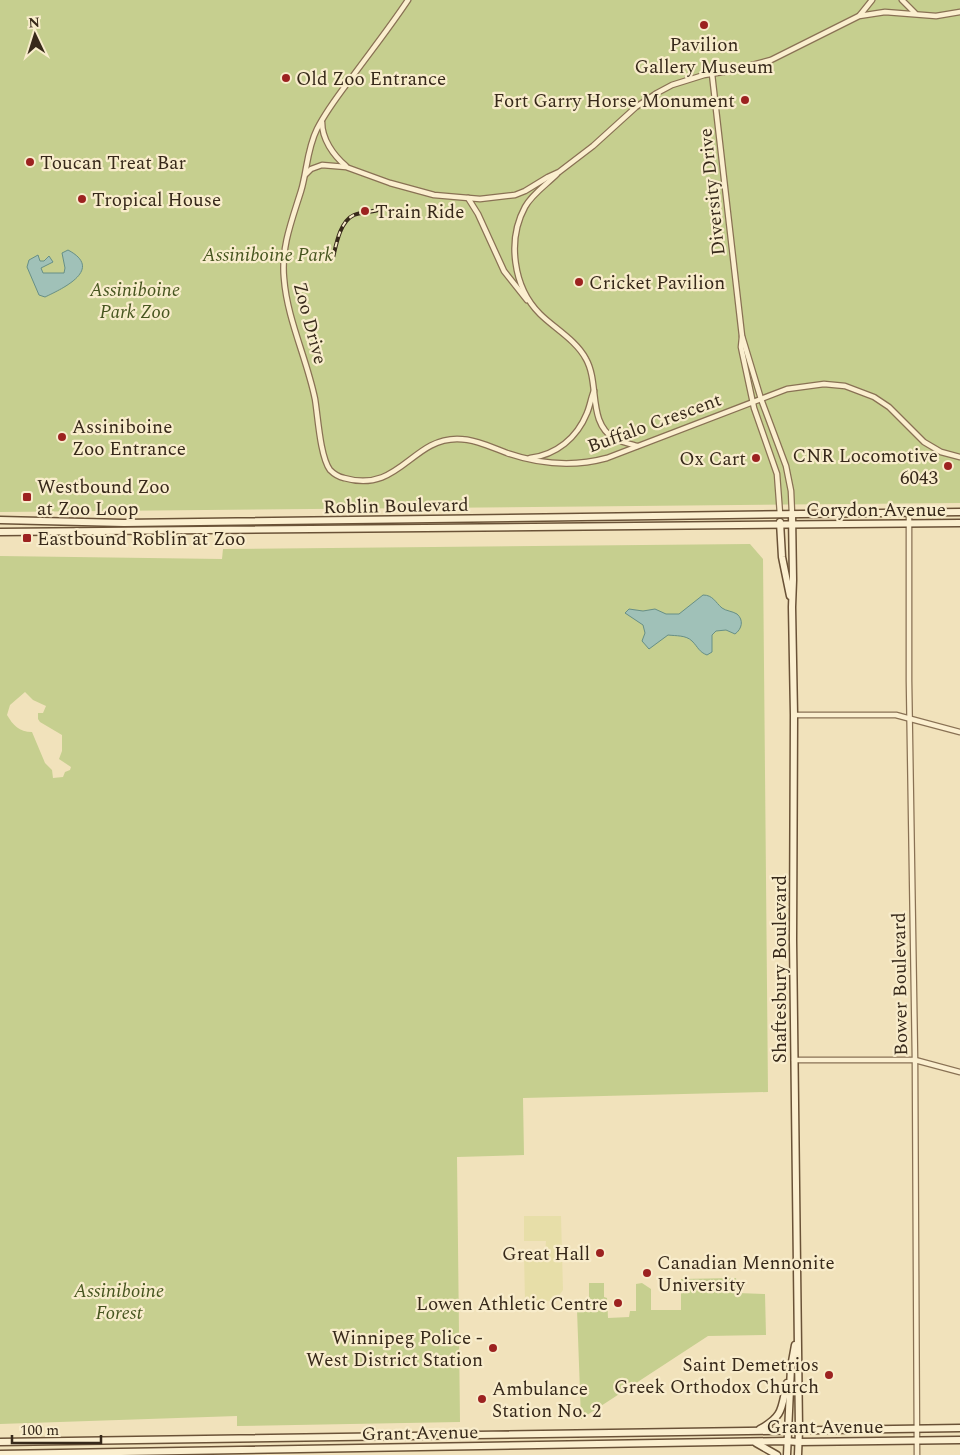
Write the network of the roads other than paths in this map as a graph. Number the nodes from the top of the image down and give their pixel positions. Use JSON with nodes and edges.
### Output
{"nodes":[{"id":1,"x":408,"y":0,"type":"edge"},
{"id":2,"x":872,"y":0,"type":"edge"},
{"id":3,"x":902,"y":0,"type":"edge"},
{"id":4,"x":960,"y":12,"type":"edge"},
{"id":5,"x":916,"y":14,"type":"junction"},
{"id":6,"x":859,"y":16,"type":"junction"},
{"id":7,"x":712,"y":74,"type":"junction"},
{"id":8,"x":322,"y":120,"type":"junction"},
{"id":9,"x":346,"y":166,"type":"junction"},
{"id":10,"x":559,"y":172,"type":"junction"},
{"id":11,"x":306,"y":174,"type":"junction"},
{"id":12,"x":468,"y":198,"type":"junction"},
{"id":13,"x":531,"y":304,"type":"junction"},
{"id":14,"x":742,"y":336,"type":"junction"},
{"id":15,"x":594,"y":390,"type":"junction"},
{"id":16,"x":761,"y":399,"type":"junction"},
{"id":17,"x":752,"y":402,"type":"junction"},
{"id":18,"x":638,"y":446,"type":"junction"},
{"id":19,"x":960,"y":457,"type":"edge"},
{"id":20,"x":526,"y":458,"type":"junction"},
{"id":21,"x":960,"y":512,"type":"edge"},
{"id":22,"x":908,"y":513,"type":"junction"},
{"id":23,"x":780,"y":514,"type":"junction"},
{"id":24,"x":792,"y":514,"type":"junction"},
{"id":25,"x":0,"y":520,"type":"edge"},
{"id":26,"x":960,"y":523,"type":"edge"},
{"id":27,"x":908,"y":524,"type":"junction"},
{"id":28,"x":780,"y":525,"type":"junction"},
{"id":29,"x":791,"y":525,"type":"junction"},
{"id":30,"x":0,"y":532,"type":"edge"},
{"id":31,"x":792,"y":607,"type":"junction"},
{"id":32,"x":794,"y":715,"type":"junction"},
{"id":33,"x":910,"y":718,"type":"junction"},
{"id":34,"x":960,"y":732,"type":"edge"},
{"id":35,"x":794,"y":1060,"type":"junction"},
{"id":36,"x":915,"y":1060,"type":"junction"},
{"id":37,"x":960,"y":1072,"type":"edge"},
{"id":38,"x":797,"y":1331,"type":"junction"},
{"id":39,"x":790,"y":1367,"type":"junction"},
{"id":40,"x":916,"y":1428,"type":"junction"},
{"id":41,"x":960,"y":1428,"type":"edge"},
{"id":42,"x":758,"y":1430,"type":"junction"},
{"id":43,"x":788,"y":1430,"type":"junction"},
{"id":44,"x":799,"y":1430,"type":"junction"},
{"id":45,"x":916,"y":1440,"type":"junction"},
{"id":46,"x":960,"y":1440,"type":"edge"},
{"id":47,"x":786,"y":1441,"type":"junction"},
{"id":48,"x":0,"y":1442,"type":"edge"},
{"id":49,"x":752,"y":1442,"type":"junction"},
{"id":50,"x":798,"y":1442,"type":"junction"},
{"id":51,"x":0,"y":1454,"type":"edge"},
{"id":52,"x":777,"y":1455,"type":"edge"},
{"id":53,"x":787,"y":1455,"type":"edge"},
{"id":54,"x":798,"y":1455,"type":"edge"},
{"id":55,"x":917,"y":1455,"type":"edge"}],
"edges":[{"from":1,"to":8,"type":"street","name":"Zoo Drive"},
{"from":2,"to":6,"type":"street"},
{"from":3,"to":5,"type":"street"},
{"from":4,"to":5,"type":"street"},
{"from":5,"to":6,"type":"street"},
{"from":6,"to":7,"type":"street"},
{"from":7,"to":10,"type":"street"},
{"from":7,"to":14,"type":"street","name":"Diversity Drive"},
{"from":8,"to":9,"type":"street"},
{"from":8,"to":11,"type":"street","name":"Zoo Drive"},
{"from":9,"to":11,"type":"street"},
{"from":9,"to":12,"type":"street"},
{"from":10,"to":12,"type":"street"},
{"from":10,"to":13,"type":"street"},
{"from":11,"to":20,"type":"street","name":"Zoo Drive"},
{"from":12,"to":13,"type":"street"},
{"from":13,"to":15,"type":"street"},
{"from":14,"to":16,"type":"street","name":"Diversity Drive"},
{"from":14,"to":17,"type":"street","name":"Diversity Drive"},
{"from":15,"to":18,"type":"street"},
{"from":15,"to":20,"type":"street"},
{"from":16,"to":17,"type":"street","name":"Buffalo Crescent"},
{"from":16,"to":19,"type":"street","name":"Buffalo Crescent"},
{"from":16,"to":24,"type":"street","name":"Diversity Drive"},
{"from":17,"to":18,"type":"street","name":"Buffalo Crescent"},
{"from":17,"to":23,"type":"street","name":"Diversity Drive"},
{"from":18,"to":20,"type":"street","name":"Buffalo Crescent"},
{"from":21,"to":22,"type":"main road","name":"Corydon Avenue"},
{"from":22,"to":24,"type":"main road","name":"Corydon Avenue"},
{"from":22,"to":27,"type":"street","name":"Bower Boulevard"},
{"from":23,"to":24,"type":"main road","name":"Roblin Boulevard"},
{"from":23,"to":25,"type":"main road","name":"Roblin Boulevard"},
{"from":23,"to":28,"type":"main road","name":"Shaftesbury Boulevard"},
{"from":24,"to":29,"type":"main road","name":"Shaftesbury Boulevard"},
{"from":26,"to":27,"type":"main road","name":"Corydon Avenue"},
{"from":27,"to":29,"type":"main road","name":"Corydon Avenue"},
{"from":27,"to":33,"type":"street","name":"Bower Boulevard"},
{"from":28,"to":29,"type":"main road","name":"Roblin Boulevard"},
{"from":28,"to":30,"type":"main road","name":"Roblin Boulevard"},
{"from":28,"to":31,"type":"main road","name":"Shaftesbury Boulevard"},
{"from":29,"to":31,"type":"main road","name":"Shaftesbury Boulevard"},
{"from":31,"to":32,"type":"main road","name":"Shaftesbury Boulevard"},
{"from":32,"to":33,"type":"street"},
{"from":32,"to":35,"type":"main road","name":"Shaftesbury Boulevard"},
{"from":33,"to":34,"type":"street"},
{"from":33,"to":36,"type":"street","name":"Bower Boulevard"},
{"from":35,"to":36,"type":"street"},
{"from":35,"to":38,"type":"main road","name":"Shaftesbury Boulevard"},
{"from":36,"to":37,"type":"street"},
{"from":36,"to":40,"type":"street","name":"Bower Boulevard"},
{"from":38,"to":39,"type":"main road","name":"Shaftesbury Boulevard"},
{"from":38,"to":44,"type":"main road","name":"Shaftesbury Boulevard"},
{"from":39,"to":42,"type":"main road"},
{"from":39,"to":43,"type":"main road","name":"Shaftesbury Boulevard"},
{"from":40,"to":41,"type":"main road","name":"Grant Avenue"},
{"from":40,"to":44,"type":"main road","name":"Grant Avenue"},
{"from":40,"to":45,"type":"street","name":"Bower Boulevard"},
{"from":42,"to":43,"type":"main road","name":"Grant Avenue"},
{"from":42,"to":48,"type":"main road","name":"Grant Avenue"},
{"from":43,"to":44,"type":"main road","name":"Grant Avenue"},
{"from":43,"to":47,"type":"main road","name":"Shaftesbury Boulevard"},
{"from":44,"to":50,"type":"main road","name":"Shaftesbury Boulevard"},
{"from":45,"to":46,"type":"main road","name":"Grant Avenue"},
{"from":45,"to":50,"type":"main road","name":"Grant Avenue"},
{"from":45,"to":55,"type":"street","name":"Bower Boulevard"},
{"from":47,"to":49,"type":"main road","name":"Grant Avenue"},
{"from":47,"to":50,"type":"main road","name":"Grant Avenue"},
{"from":47,"to":53,"type":"main road","name":"Shaftesbury Boulevard"},
{"from":49,"to":51,"type":"main road","name":"Grant Avenue"},
{"from":49,"to":52,"type":"main road"},
{"from":50,"to":54,"type":"main road","name":"Shaftesbury Boulevard"}]}
